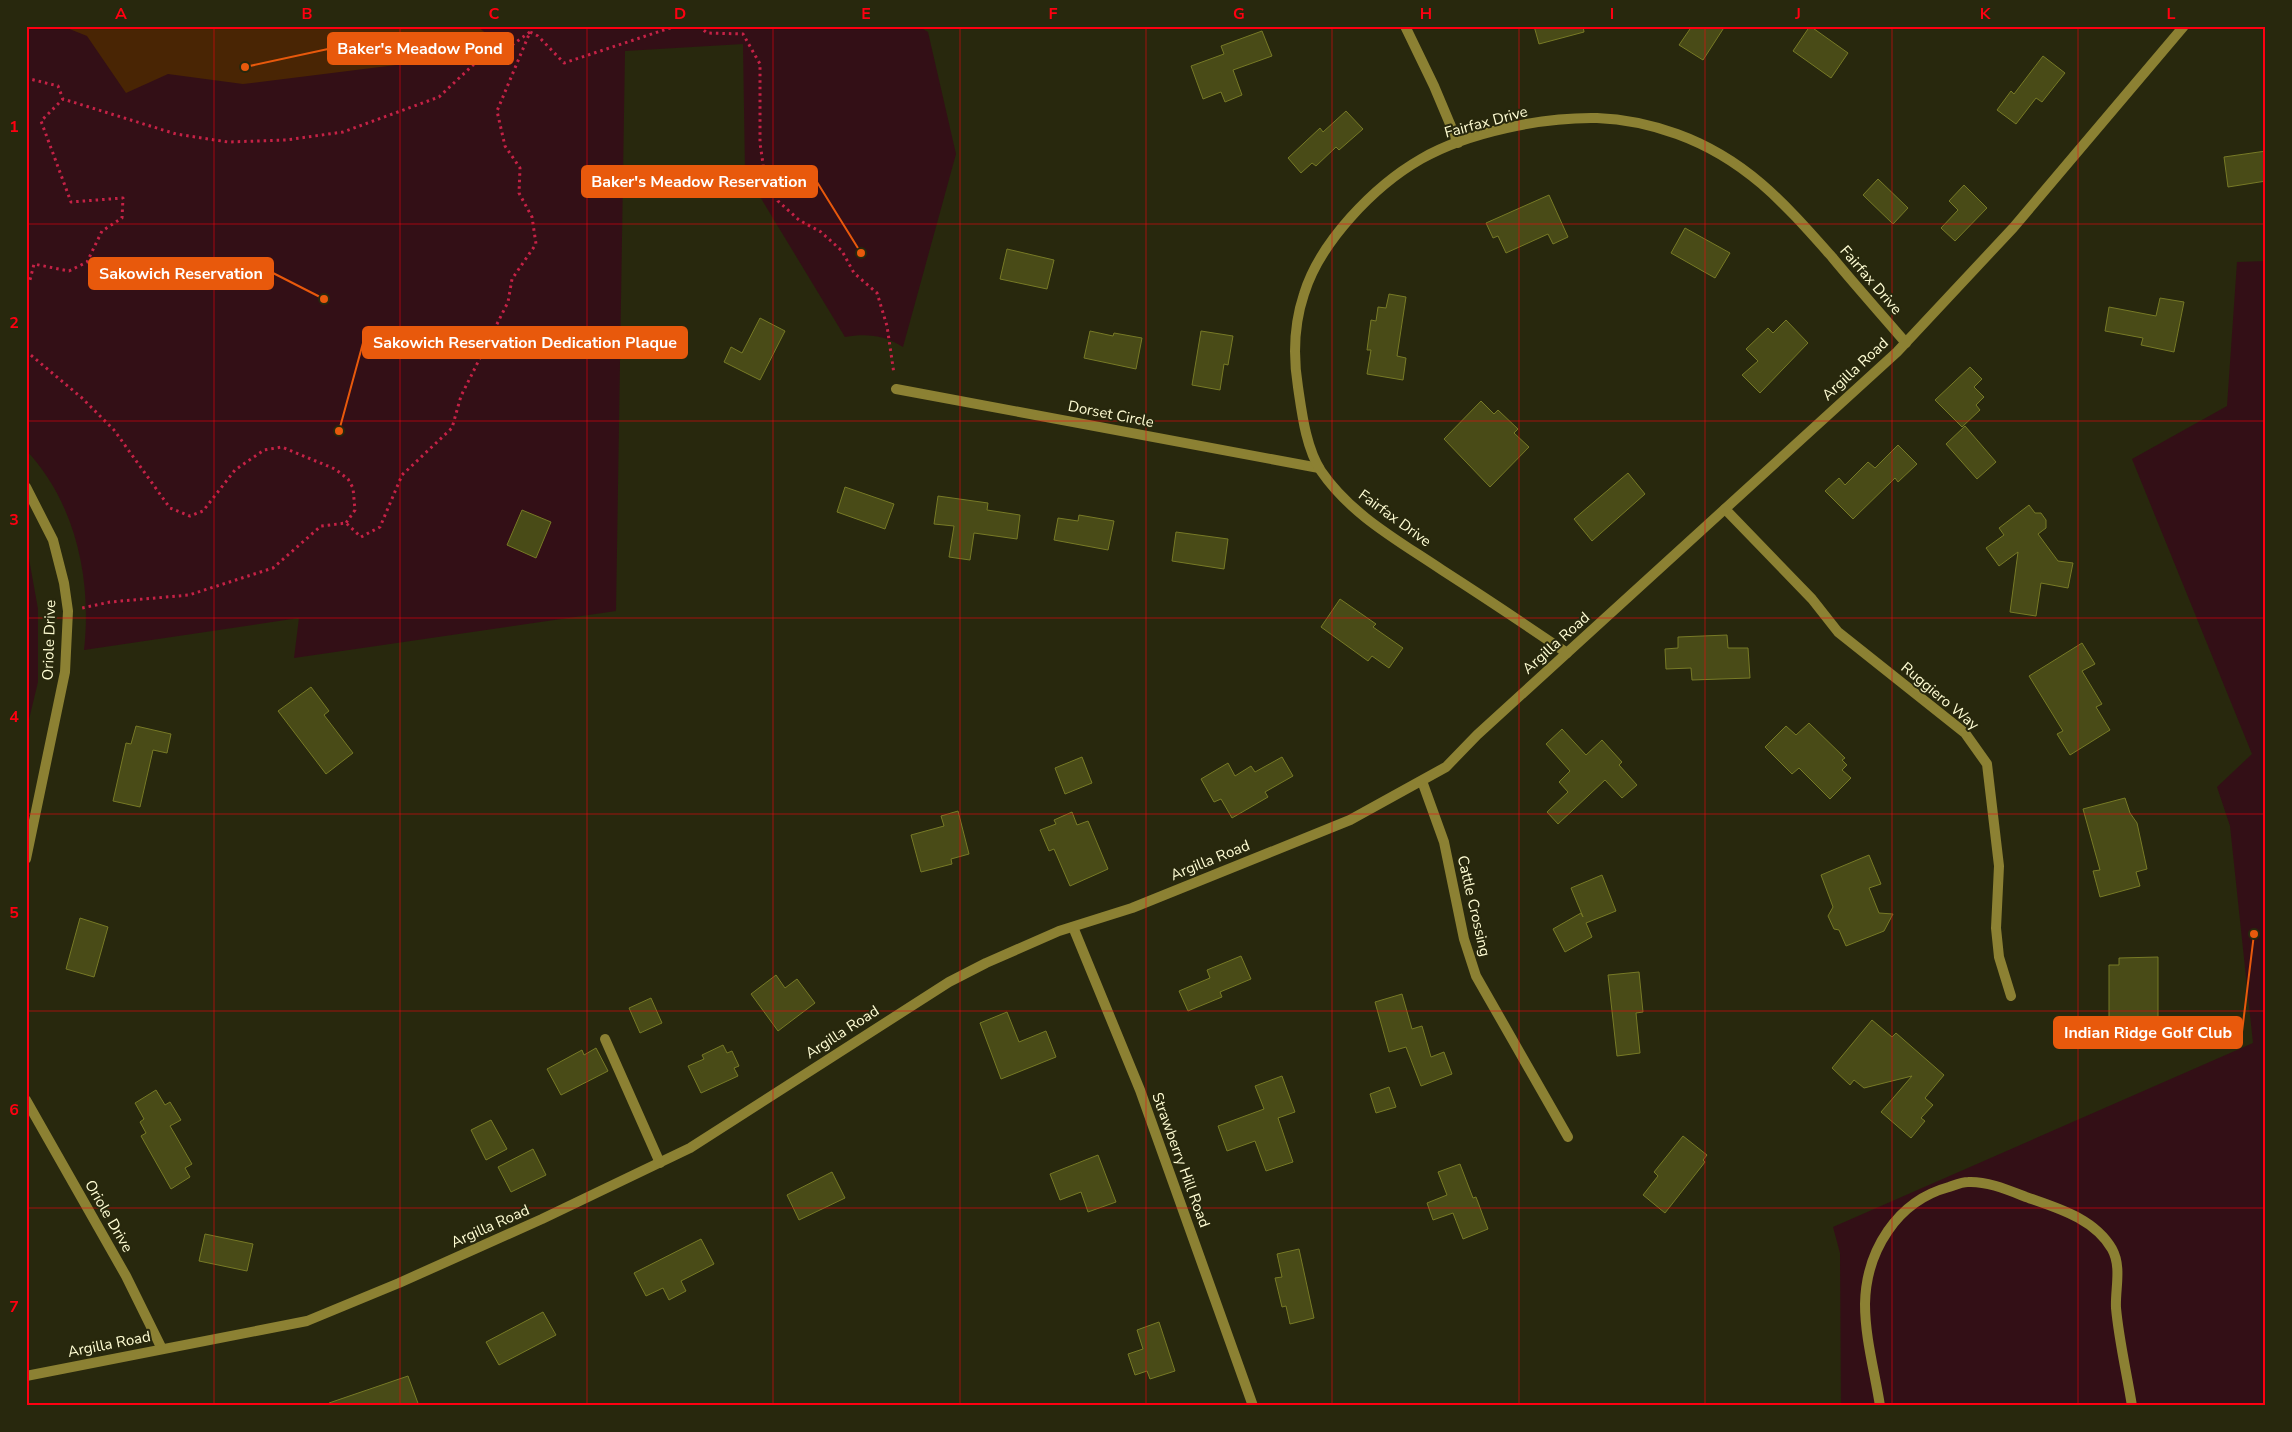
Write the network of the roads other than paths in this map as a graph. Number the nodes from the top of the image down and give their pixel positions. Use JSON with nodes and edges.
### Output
{"nodes":[{"id":1,"x":1405,"y":26,"type":"edge"},
{"id":2,"x":2184,"y":26,"type":"edge"},
{"id":3,"x":1458,"y":143,"type":"junction"},
{"id":4,"x":1906,"y":343,"type":"junction"},
{"id":5,"x":896,"y":389,"type":"road end"},
{"id":6,"x":1319,"y":468,"type":"junction"},
{"id":7,"x":26,"y":487,"type":"edge"},
{"id":8,"x":1725,"y":510,"type":"junction"},
{"id":9,"x":1568,"y":653,"type":"junction"},
{"id":10,"x":1422,"y":780,"type":"junction"},
{"id":11,"x":26,"y":860,"type":"edge"},
{"id":12,"x":1073,"y":927,"type":"junction"},
{"id":13,"x":2011,"y":996,"type":"dead end"},
{"id":14,"x":605,"y":1039,"type":"dead end"},
{"id":15,"x":26,"y":1100,"type":"edge"},
{"id":16,"x":1568,"y":1137,"type":"dead end"},
{"id":17,"x":660,"y":1163,"type":"junction"},
{"id":18,"x":162,"y":1350,"type":"junction"},
{"id":19,"x":26,"y":1376,"type":"edge"},
{"id":20,"x":1253,"y":1406,"type":"edge"},
{"id":21,"x":1880,"y":1406,"type":"edge"},
{"id":22,"x":2132,"y":1406,"type":"edge"}],
"edges":[{"from":1,"to":3,"type":"street"},
{"from":2,"to":4,"type":"street","name":"Argilla Road"},
{"from":3,"to":4,"type":"street","name":"Fairfax Drive"},
{"from":3,"to":6,"type":"street","name":"Fairfax Drive"},
{"from":4,"to":8,"type":"street","name":"Argilla Road"},
{"from":5,"to":6,"type":"street","name":"Dorset Circle"},
{"from":6,"to":9,"type":"street","name":"Fairfax Drive"},
{"from":7,"to":11,"type":"street","name":"Oriole Drive"},
{"from":8,"to":9,"type":"street","name":"Argilla Road"},
{"from":8,"to":13,"type":"street","name":"Ruggiero Way"},
{"from":9,"to":10,"type":"street","name":"Argilla Road"},
{"from":10,"to":12,"type":"street","name":"Argilla Road"},
{"from":10,"to":16,"type":"street","name":"Cattle Crossing"},
{"from":12,"to":17,"type":"street","name":"Argilla Road"},
{"from":12,"to":20,"type":"street","name":"Strawberry Hill Road"},
{"from":14,"to":17,"type":"street"},
{"from":15,"to":18,"type":"street","name":"Oriole Drive"},
{"from":17,"to":18,"type":"street","name":"Argilla Road"},
{"from":18,"to":19,"type":"street","name":"Argilla Road"},
{"from":21,"to":22,"type":"street"}]}
